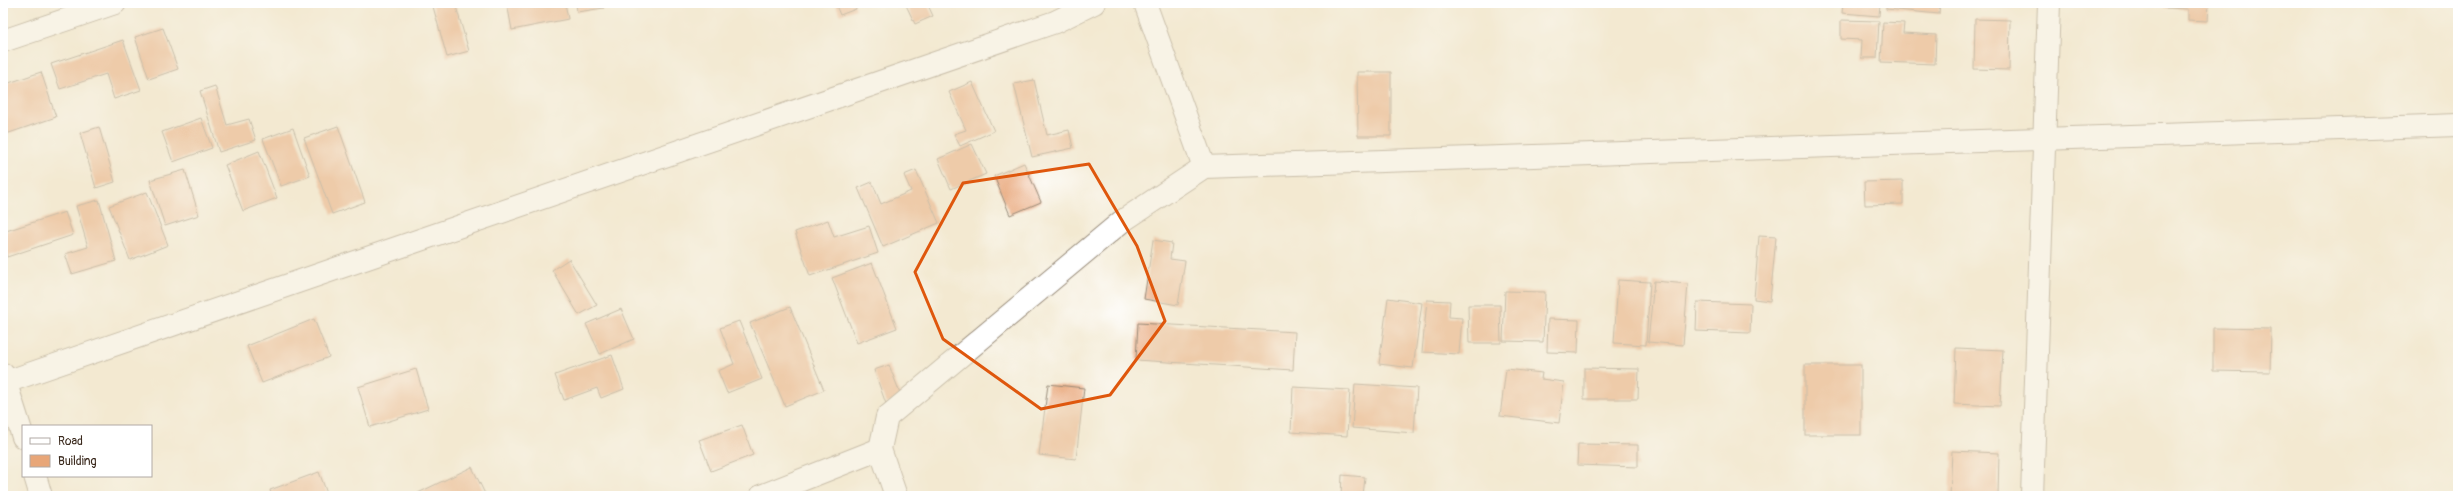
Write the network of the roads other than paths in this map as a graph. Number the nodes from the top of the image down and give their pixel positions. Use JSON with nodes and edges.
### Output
{"nodes":[{"id":1,"x":115,"y":3,"type":"edge"},
{"id":2,"x":1094,"y":3,"type":"edge"},
{"id":3,"x":1145,"y":3,"type":"edge"},
{"id":4,"x":2049,"y":3,"type":"edge"},
{"id":5,"x":3,"y":40,"type":"edge"},
{"id":6,"x":2458,"y":125,"type":"edge"},
{"id":7,"x":2044,"y":139,"type":"junction"},
{"id":8,"x":1204,"y":167,"type":"junction"},
{"id":9,"x":4,"y":378,"type":"edge"},
{"id":10,"x":22,"y":434,"type":"edge"},
{"id":11,"x":880,"y":449,"type":"junction"},
{"id":12,"x":35,"y":477,"type":"edge"},
{"id":13,"x":42,"y":496,"type":"edge"},
{"id":14,"x":761,"y":496,"type":"edge"},
{"id":15,"x":896,"y":496,"type":"edge"},
{"id":16,"x":2032,"y":496,"type":"edge"}],
"edges":[{"from":1,"to":5,"type":"street"},
{"from":2,"to":9,"type":"street"},
{"from":3,"to":8,"type":"street"},
{"from":4,"to":7,"type":"street"},
{"from":6,"to":7,"type":"street"},
{"from":7,"to":8,"type":"street"},
{"from":7,"to":16,"type":"street"},
{"from":8,"to":11,"type":"street"},
{"from":9,"to":10,"type":"street"},
{"from":11,"to":14,"type":"street"},
{"from":11,"to":15,"type":"street"},
{"from":12,"to":13,"type":"street"}]}
